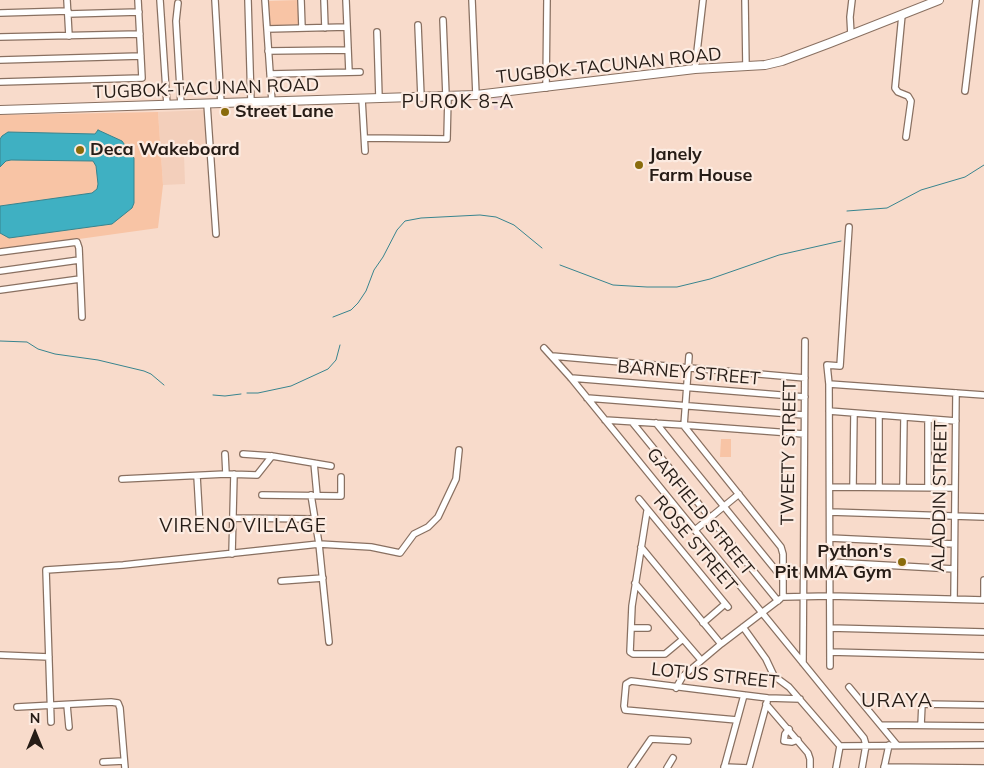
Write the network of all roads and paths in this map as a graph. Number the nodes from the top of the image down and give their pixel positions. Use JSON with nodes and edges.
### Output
{"nodes":[{"id":1,"x":67,"y":0,"type":"edge"},
{"id":2,"x":138,"y":0,"type":"edge"},
{"id":3,"x":160,"y":0,"type":"edge"},
{"id":4,"x":215,"y":0,"type":"edge"},
{"id":5,"x":248,"y":0,"type":"edge"},
{"id":6,"x":265,"y":0,"type":"edge"},
{"id":7,"x":301,"y":0,"type":"edge"},
{"id":8,"x":324,"y":0,"type":"edge"},
{"id":9,"x":346,"y":0,"type":"edge"},
{"id":10,"x":472,"y":0,"type":"edge"},
{"id":11,"x":547,"y":0,"type":"edge"},
{"id":12,"x":702,"y":0,"type":"edge"},
{"id":13,"x":745,"y":0,"type":"edge"},
{"id":14,"x":852,"y":0,"type":"edge"},
{"id":15,"x":939,"y":0,"type":"edge"},
{"id":16,"x":976,"y":0,"type":"edge"},
{"id":17,"x":178,"y":3,"type":"dead end"},
{"id":18,"x":68,"y":12,"type":"junction"},
{"id":19,"x":139,"y":12,"type":"junction"},
{"id":20,"x":0,"y":13,"type":"edge"},
{"id":21,"x":902,"y":14,"type":"junction"},
{"id":22,"x":443,"y":20,"type":"dead end"},
{"id":23,"x":418,"y":25,"type":"dead end"},
{"id":24,"x":348,"y":27,"type":"junction"},
{"id":25,"x":302,"y":28,"type":"junction"},
{"id":26,"x":325,"y":28,"type":"junction"},
{"id":27,"x":267,"y":29,"type":"junction"},
{"id":28,"x":377,"y":32,"type":"dead end"},
{"id":29,"x":140,"y":34,"type":"junction"},
{"id":30,"x":852,"y":35,"type":"junction"},
{"id":31,"x":69,"y":36,"type":"junction"},
{"id":32,"x":0,"y":37,"type":"edge"},
{"id":33,"x":348,"y":50,"type":"junction"},
{"id":34,"x":268,"y":51,"type":"junction"},
{"id":35,"x":141,"y":56,"type":"junction"},
{"id":36,"x":0,"y":60,"type":"edge"},
{"id":37,"x":746,"y":67,"type":"junction"},
{"id":38,"x":694,"y":69,"type":"junction"},
{"id":39,"x":349,"y":72,"type":"junction"},
{"id":40,"x":360,"y":72,"type":"dead end"},
{"id":41,"x":270,"y":74,"type":"junction"},
{"id":42,"x":0,"y":82,"type":"edge"},
{"id":43,"x":544,"y":88,"type":"junction"},
{"id":44,"x":965,"y":91,"type":"dead end"},
{"id":45,"x":476,"y":95,"type":"junction"},
{"id":46,"x":447,"y":96,"type":"junction"},
{"id":47,"x":420,"y":97,"type":"junction"},
{"id":48,"x":379,"y":98,"type":"junction"},
{"id":49,"x":362,"y":99,"type":"junction"},
{"id":50,"x":251,"y":102,"type":"junction"},
{"id":51,"x":272,"y":102,"type":"junction"},
{"id":52,"x":207,"y":104,"type":"junction"},
{"id":53,"x":221,"y":104,"type":"junction"},
{"id":54,"x":167,"y":105,"type":"junction"},
{"id":55,"x":181,"y":105,"type":"junction"},
{"id":56,"x":0,"y":110,"type":"edge"},
{"id":57,"x":906,"y":137,"type":"dead end"},
{"id":58,"x":365,"y":138,"type":"junction"},
{"id":59,"x":365,"y":151,"type":"dead end"},
{"id":60,"x":849,"y":227,"type":"dead end"},
{"id":61,"x":216,"y":234,"type":"dead end"},
{"id":62,"x":0,"y":252,"type":"edge"},
{"id":63,"x":79,"y":260,"type":"junction"},
{"id":64,"x":0,"y":272,"type":"edge"},
{"id":65,"x":80,"y":279,"type":"junction"},
{"id":66,"x":0,"y":290,"type":"edge"},
{"id":67,"x":82,"y":317,"type":"dead end"},
{"id":68,"x":806,"y":340,"type":"dead end"},
{"id":69,"x":544,"y":348,"type":"dead end"},
{"id":70,"x":552,"y":356,"type":"junction"},
{"id":71,"x":689,"y":356,"type":"dead end"},
{"id":72,"x":688,"y":367,"type":"junction"},
{"id":73,"x":571,"y":378,"type":"junction"},
{"id":74,"x":805,"y":378,"type":"junction"},
{"id":75,"x":829,"y":384,"type":"junction"},
{"id":76,"x":687,"y":387,"type":"junction"},
{"id":77,"x":956,"y":393,"type":"junction"},
{"id":78,"x":984,"y":395,"type":"edge"},
{"id":79,"x":805,"y":397,"type":"junction"},
{"id":80,"x":587,"y":398,"type":"junction"},
{"id":81,"x":685,"y":405,"type":"junction"},
{"id":82,"x":830,"y":411,"type":"junction"},
{"id":83,"x":854,"y":413,"type":"junction"},
{"id":84,"x":804,"y":415,"type":"junction"},
{"id":85,"x":880,"y":415,"type":"junction"},
{"id":86,"x":904,"y":417,"type":"junction"},
{"id":87,"x":928,"y":419,"type":"junction"},
{"id":88,"x":605,"y":420,"type":"junction"},
{"id":89,"x":956,"y":421,"type":"junction"},
{"id":90,"x":632,"y":422,"type":"junction"},
{"id":91,"x":656,"y":423,"type":"junction"},
{"id":92,"x":684,"y":424,"type":"junction"},
{"id":93,"x":804,"y":434,"type":"junction"},
{"id":94,"x":459,"y":450,"type":"dead end"},
{"id":95,"x":225,"y":454,"type":"dead end"},
{"id":96,"x":243,"y":454,"type":"dead end"},
{"id":97,"x":272,"y":456,"type":"junction"},
{"id":98,"x":314,"y":463,"type":"junction"},
{"id":99,"x":331,"y":466,"type":"dead end"},
{"id":100,"x":226,"y":474,"type":"junction"},
{"id":101,"x":234,"y":474,"type":"junction"},
{"id":102,"x":197,"y":476,"type":"junction"},
{"id":103,"x":341,"y":477,"type":"dead end"},
{"id":104,"x":122,"y":480,"type":"dead end"},
{"id":105,"x":830,"y":487,"type":"junction"},
{"id":106,"x":854,"y":487,"type":"junction"},
{"id":107,"x":879,"y":487,"type":"junction"},
{"id":108,"x":903,"y":487,"type":"junction"},
{"id":109,"x":928,"y":488,"type":"junction"},
{"id":110,"x":955,"y":488,"type":"junction"},
{"id":111,"x":739,"y":494,"type":"junction"},
{"id":112,"x":262,"y":495,"type":"dead end"},
{"id":113,"x":314,"y":495,"type":"junction"},
{"id":114,"x":638,"y":500,"type":"dead end"},
{"id":115,"x":724,"y":506,"type":"junction"},
{"id":116,"x":647,"y":511,"type":"junction"},
{"id":117,"x":830,"y":512,"type":"junction"},
{"id":118,"x":955,"y":516,"type":"junction"},
{"id":119,"x":984,"y":517,"type":"edge"},
{"id":120,"x":233,"y":518,"type":"junction"},
{"id":121,"x":711,"y":518,"type":"junction"},
{"id":122,"x":315,"y":519,"type":"junction"},
{"id":123,"x":200,"y":528,"type":"dead end"},
{"id":124,"x":695,"y":530,"type":"junction"},
{"id":125,"x":830,"y":538,"type":"junction"},
{"id":126,"x":319,"y":544,"type":"junction"},
{"id":127,"x":954,"y":544,"type":"junction"},
{"id":128,"x":640,"y":546,"type":"junction"},
{"id":129,"x":232,"y":554,"type":"junction"},
{"id":130,"x":830,"y":562,"type":"junction"},
{"id":131,"x":954,"y":569,"type":"junction"},
{"id":132,"x":323,"y":578,"type":"junction"},
{"id":133,"x":784,"y":579,"type":"junction"},
{"id":134,"x":984,"y":580,"type":"edge"},
{"id":135,"x":281,"y":581,"type":"dead end"},
{"id":136,"x":635,"y":583,"type":"junction"},
{"id":137,"x":803,"y":596,"type":"junction"},
{"id":138,"x":830,"y":596,"type":"junction"},
{"id":139,"x":780,"y":599,"type":"junction"},
{"id":140,"x":954,"y":599,"type":"junction"},
{"id":141,"x":984,"y":600,"type":"edge"},
{"id":142,"x":762,"y":612,"type":"junction"},
{"id":143,"x":704,"y":623,"type":"junction"},
{"id":144,"x":742,"y":627,"type":"junction"},
{"id":145,"x":631,"y":628,"type":"junction"},
{"id":146,"x":648,"y":628,"type":"dead end"},
{"id":147,"x":830,"y":628,"type":"junction"},
{"id":148,"x":984,"y":632,"type":"edge"},
{"id":149,"x":683,"y":639,"type":"junction"},
{"id":150,"x":329,"y":642,"type":"dead end"},
{"id":151,"x":721,"y":644,"type":"junction"},
{"id":152,"x":830,"y":652,"type":"junction"},
{"id":153,"x":0,"y":655,"type":"edge"},
{"id":154,"x":984,"y":656,"type":"edge"},
{"id":155,"x":49,"y":657,"type":"junction"},
{"id":156,"x":701,"y":660,"type":"junction"},
{"id":157,"x":803,"y":663,"type":"junction"},
{"id":158,"x":830,"y":666,"type":"dead end"},
{"id":159,"x":676,"y":688,"type":"junction"},
{"id":160,"x":849,"y":688,"type":"dead end"},
{"id":161,"x":744,"y":695,"type":"junction"},
{"id":162,"x":800,"y":699,"type":"junction"},
{"id":163,"x":767,"y":701,"type":"junction"},
{"id":164,"x":67,"y":705,"type":"junction"},
{"id":165,"x":984,"y":705,"type":"edge"},
{"id":166,"x":51,"y":706,"type":"junction"},
{"id":167,"x":17,"y":707,"type":"dead end"},
{"id":168,"x":736,"y":720,"type":"junction"},
{"id":169,"x":51,"y":722,"type":"dead end"},
{"id":170,"x":881,"y":725,"type":"junction"},
{"id":171,"x":921,"y":725,"type":"junction"},
{"id":172,"x":984,"y":726,"type":"edge"},
{"id":173,"x":69,"y":727,"type":"dead end"},
{"id":174,"x":789,"y":729,"type":"junction"},
{"id":175,"x":798,"y":740,"type":"junction"},
{"id":176,"x":688,"y":741,"type":"dead end"},
{"id":177,"x":866,"y":745,"type":"junction"},
{"id":178,"x":890,"y":745,"type":"junction"},
{"id":179,"x":897,"y":745,"type":"junction"},
{"id":180,"x":984,"y":745,"type":"edge"},
{"id":181,"x":840,"y":746,"type":"junction"},
{"id":182,"x":673,"y":758,"type":"dead end"},
{"id":183,"x":124,"y":761,"type":"junction"},
{"id":184,"x":103,"y":762,"type":"dead end"},
{"id":185,"x":124,"y":768,"type":"edge"},
{"id":186,"x":632,"y":768,"type":"edge"},
{"id":187,"x":667,"y":768,"type":"edge"},
{"id":188,"x":724,"y":768,"type":"edge"},
{"id":189,"x":749,"y":768,"type":"edge"},
{"id":190,"x":810,"y":768,"type":"edge"},
{"id":191,"x":836,"y":768,"type":"edge"},
{"id":192,"x":862,"y":768,"type":"edge"},
{"id":193,"x":884,"y":768,"type":"edge"},
{"id":194,"x":984,"y":768,"type":"edge"}],
"edges":[{"from":1,"to":18,"type":"street"},
{"from":2,"to":19,"type":"street"},
{"from":3,"to":54,"type":"street"},
{"from":4,"to":53,"type":"street"},
{"from":5,"to":50,"type":"street"},
{"from":6,"to":27,"type":"street"},
{"from":7,"to":25,"type":"street"},
{"from":8,"to":26,"type":"street"},
{"from":9,"to":24,"type":"street"},
{"from":10,"to":45,"type":"street"},
{"from":11,"to":43,"type":"street"},
{"from":12,"to":38,"type":"street"},
{"from":13,"to":37,"type":"street"},
{"from":14,"to":30,"type":"street"},
{"from":15,"to":21,"type":"street","name":"TUGBOK-TACUNAN ROAD"},
{"from":16,"to":44,"type":"street"},
{"from":17,"to":55,"type":"street"},
{"from":18,"to":19,"type":"street"},
{"from":18,"to":20,"type":"street"},
{"from":18,"to":31,"type":"street"},
{"from":19,"to":29,"type":"street"},
{"from":21,"to":30,"type":"street","name":"TUGBOK-TACUNAN ROAD"},
{"from":21,"to":57,"type":"street"},
{"from":22,"to":46,"type":"street"},
{"from":23,"to":47,"type":"street"},
{"from":24,"to":26,"type":"street"},
{"from":24,"to":33,"type":"street"},
{"from":25,"to":26,"type":"street"},
{"from":25,"to":27,"type":"street"},
{"from":27,"to":34,"type":"street"},
{"from":28,"to":48,"type":"street"},
{"from":29,"to":31,"type":"street"},
{"from":29,"to":35,"type":"street"},
{"from":30,"to":37,"type":"street","name":"TUGBOK-TACUNAN ROAD"},
{"from":31,"to":32,"type":"street"},
{"from":33,"to":34,"type":"street"},
{"from":33,"to":39,"type":"street"},
{"from":34,"to":41,"type":"street"},
{"from":35,"to":36,"type":"street"},
{"from":35,"to":42,"type":"street"},
{"from":37,"to":38,"type":"street","name":"TUGBOK-TACUNAN ROAD"},
{"from":38,"to":43,"type":"street","name":"TUGBOK-TACUNAN ROAD"},
{"from":39,"to":40,"type":"street"},
{"from":39,"to":41,"type":"street"},
{"from":41,"to":51,"type":"street"},
{"from":43,"to":45,"type":"street","name":"TUGBOK-TACUNAN ROAD"},
{"from":45,"to":46,"type":"street","name":"TUGBOK-TACUNAN ROAD"},
{"from":46,"to":47,"type":"street","name":"TUGBOK-TACUNAN ROAD"},
{"from":46,"to":58,"type":"street"},
{"from":47,"to":48,"type":"street","name":"TUGBOK-TACUNAN ROAD"},
{"from":48,"to":49,"type":"street","name":"TUGBOK-TACUNAN ROAD"},
{"from":49,"to":51,"type":"street","name":"TUGBOK-TACUNAN ROAD"},
{"from":49,"to":58,"type":"street"},
{"from":50,"to":51,"type":"street","name":"TUGBOK-TACUNAN ROAD"},
{"from":50,"to":53,"type":"street","name":"TUGBOK-TACUNAN ROAD"},
{"from":52,"to":53,"type":"street","name":"TUGBOK-TACUNAN ROAD"},
{"from":52,"to":55,"type":"street","name":"TUGBOK-TACUNAN ROAD"},
{"from":52,"to":61,"type":"street"},
{"from":54,"to":55,"type":"street","name":"TUGBOK-TACUNAN ROAD"},
{"from":54,"to":56,"type":"street","name":"TUGBOK-TACUNAN ROAD"},
{"from":58,"to":59,"type":"street"},
{"from":60,"to":75,"type":"street"},
{"from":62,"to":63,"type":"street"},
{"from":63,"to":64,"type":"street"},
{"from":63,"to":65,"type":"street"},
{"from":65,"to":66,"type":"street"},
{"from":65,"to":67,"type":"street"},
{"from":68,"to":74,"type":"street","name":"TWEETY STREET"},
{"from":69,"to":70,"type":"street","name":"GARFIELD STREET"},
{"from":70,"to":72,"type":"street"},
{"from":70,"to":73,"type":"street","name":"GARFIELD STREET"},
{"from":71,"to":72,"type":"street"},
{"from":72,"to":74,"type":"street"},
{"from":72,"to":76,"type":"street"},
{"from":73,"to":76,"type":"street","name":"BARNEY STREET"},
{"from":73,"to":80,"type":"street","name":"GARFIELD STREET"},
{"from":74,"to":79,"type":"street","name":"TWEETY STREET"},
{"from":75,"to":77,"type":"street"},
{"from":75,"to":82,"type":"street"},
{"from":76,"to":79,"type":"street","name":"BARNEY STREET"},
{"from":76,"to":81,"type":"street"},
{"from":77,"to":78,"type":"street"},
{"from":77,"to":89,"type":"street","name":"ALADDIN STREET"},
{"from":79,"to":84,"type":"street","name":"TWEETY STREET"},
{"from":80,"to":81,"type":"street"},
{"from":80,"to":88,"type":"street","name":"GARFIELD STREET"},
{"from":81,"to":84,"type":"street"},
{"from":81,"to":92,"type":"street"},
{"from":82,"to":83,"type":"street"},
{"from":82,"to":105,"type":"street"},
{"from":83,"to":85,"type":"street"},
{"from":83,"to":106,"type":"street"},
{"from":84,"to":93,"type":"street","name":"TWEETY STREET"},
{"from":85,"to":86,"type":"street"},
{"from":85,"to":107,"type":"street"},
{"from":86,"to":87,"type":"street"},
{"from":86,"to":108,"type":"street"},
{"from":87,"to":89,"type":"street"},
{"from":87,"to":109,"type":"street"},
{"from":88,"to":90,"type":"street"},
{"from":88,"to":124,"type":"street","name":"GARFIELD STREET"},
{"from":89,"to":110,"type":"street","name":"ALADDIN STREET"},
{"from":90,"to":91,"type":"street"},
{"from":90,"to":121,"type":"street"},
{"from":91,"to":92,"type":"street"},
{"from":91,"to":115,"type":"street"},
{"from":92,"to":93,"type":"street"},
{"from":92,"to":111,"type":"street"},
{"from":93,"to":137,"type":"street","name":"TWEETY STREET"},
{"from":94,"to":126,"type":"street"},
{"from":95,"to":100,"type":"street"},
{"from":96,"to":97,"type":"street"},
{"from":97,"to":98,"type":"street"},
{"from":97,"to":101,"type":"street"},
{"from":98,"to":99,"type":"street"},
{"from":98,"to":113,"type":"street"},
{"from":100,"to":101,"type":"street"},
{"from":100,"to":102,"type":"street"},
{"from":101,"to":120,"type":"street"},
{"from":102,"to":104,"type":"street"},
{"from":102,"to":123,"type":"street"},
{"from":103,"to":113,"type":"street"},
{"from":105,"to":106,"type":"street"},
{"from":105,"to":117,"type":"street"},
{"from":106,"to":107,"type":"street"},
{"from":107,"to":108,"type":"street"},
{"from":108,"to":109,"type":"street"},
{"from":109,"to":110,"type":"street"},
{"from":110,"to":118,"type":"street","name":"ALADDIN STREET"},
{"from":111,"to":115,"type":"street"},
{"from":111,"to":133,"type":"street"},
{"from":112,"to":113,"type":"street"},
{"from":113,"to":122,"type":"street"},
{"from":114,"to":116,"type":"street","name":"ROSE STREET"},
{"from":115,"to":121,"type":"street"},
{"from":115,"to":133,"type":"street"},
{"from":116,"to":128,"type":"street"},
{"from":116,"to":143,"type":"street","name":"ROSE STREET"},
{"from":117,"to":118,"type":"street"},
{"from":117,"to":125,"type":"street"},
{"from":118,"to":119,"type":"street"},
{"from":118,"to":127,"type":"street","name":"ALADDIN STREET"},
{"from":120,"to":122,"type":"street"},
{"from":120,"to":129,"type":"street"},
{"from":121,"to":124,"type":"street"},
{"from":121,"to":139,"type":"street"},
{"from":122,"to":126,"type":"street"},
{"from":124,"to":142,"type":"street","name":"GARFIELD STREET"},
{"from":125,"to":127,"type":"street"},
{"from":125,"to":130,"type":"street"},
{"from":126,"to":129,"type":"street"},
{"from":126,"to":132,"type":"street"},
{"from":127,"to":131,"type":"street","name":"ALADDIN STREET"},
{"from":128,"to":136,"type":"street"},
{"from":128,"to":143,"type":"street"},
{"from":129,"to":155,"type":"street"},
{"from":130,"to":131,"type":"street"},
{"from":130,"to":138,"type":"street"},
{"from":131,"to":140,"type":"street","name":"ALADDIN STREET"},
{"from":132,"to":135,"type":"street"},
{"from":132,"to":150,"type":"street"},
{"from":133,"to":139,"type":"street"},
{"from":134,"to":141,"type":"street"},
{"from":136,"to":145,"type":"street"},
{"from":136,"to":149,"type":"street"},
{"from":137,"to":138,"type":"street"},
{"from":137,"to":139,"type":"street"},
{"from":137,"to":157,"type":"street","name":"TWEETY STREET"},
{"from":138,"to":140,"type":"street"},
{"from":138,"to":147,"type":"street"},
{"from":139,"to":142,"type":"street"},
{"from":140,"to":141,"type":"street"},
{"from":142,"to":144,"type":"street"},
{"from":142,"to":157,"type":"street","name":"GARFIELD STREET"},
{"from":143,"to":151,"type":"street"},
{"from":144,"to":151,"type":"street"},
{"from":144,"to":162,"type":"street"},
{"from":145,"to":146,"type":"street"},
{"from":145,"to":149,"type":"street"},
{"from":147,"to":148,"type":"street"},
{"from":147,"to":152,"type":"street"},
{"from":149,"to":156,"type":"street"},
{"from":151,"to":156,"type":"street"},
{"from":152,"to":154,"type":"street"},
{"from":152,"to":158,"type":"street"},
{"from":153,"to":155,"type":"street"},
{"from":155,"to":166,"type":"street"},
{"from":156,"to":159,"type":"street"},
{"from":157,"to":177,"type":"street","name":"GARFIELD STREET"},
{"from":159,"to":161,"type":"street","name":"LOTUS STREET"},
{"from":159,"to":168,"type":"street","name":"LOTUS STREET"},
{"from":160,"to":170,"type":"street"},
{"from":161,"to":163,"type":"street","name":"LOTUS STREET"},
{"from":161,"to":168,"type":"street"},
{"from":162,"to":163,"type":"street","name":"LOTUS STREET"},
{"from":162,"to":181,"type":"street"},
{"from":163,"to":174,"type":"street"},
{"from":163,"to":189,"type":"street"},
{"from":164,"to":166,"type":"street"},
{"from":164,"to":173,"type":"street"},
{"from":164,"to":183,"type":"street"},
{"from":165,"to":171,"type":"street"},
{"from":166,"to":167,"type":"street"},
{"from":166,"to":169,"type":"street"},
{"from":168,"to":188,"type":"street"},
{"from":170,"to":171,"type":"street"},
{"from":170,"to":179,"type":"street"},
{"from":171,"to":172,"type":"street"},
{"from":174,"to":175,"type":"street"},
{"from":174,"to":175,"type":"street"},
{"from":175,"to":190,"type":"street"},
{"from":176,"to":186,"type":"street"},
{"from":177,"to":178,"type":"street"},
{"from":177,"to":181,"type":"street"},
{"from":177,"to":192,"type":"street"},
{"from":178,"to":179,"type":"street"},
{"from":178,"to":193,"type":"street"},
{"from":179,"to":180,"type":"street"},
{"from":181,"to":191,"type":"street"},
{"from":182,"to":187,"type":"street"},
{"from":183,"to":184,"type":"street"},
{"from":183,"to":185,"type":"street"},
{"from":188,"to":189,"type":"street"},
{"from":193,"to":194,"type":"street"}]}
